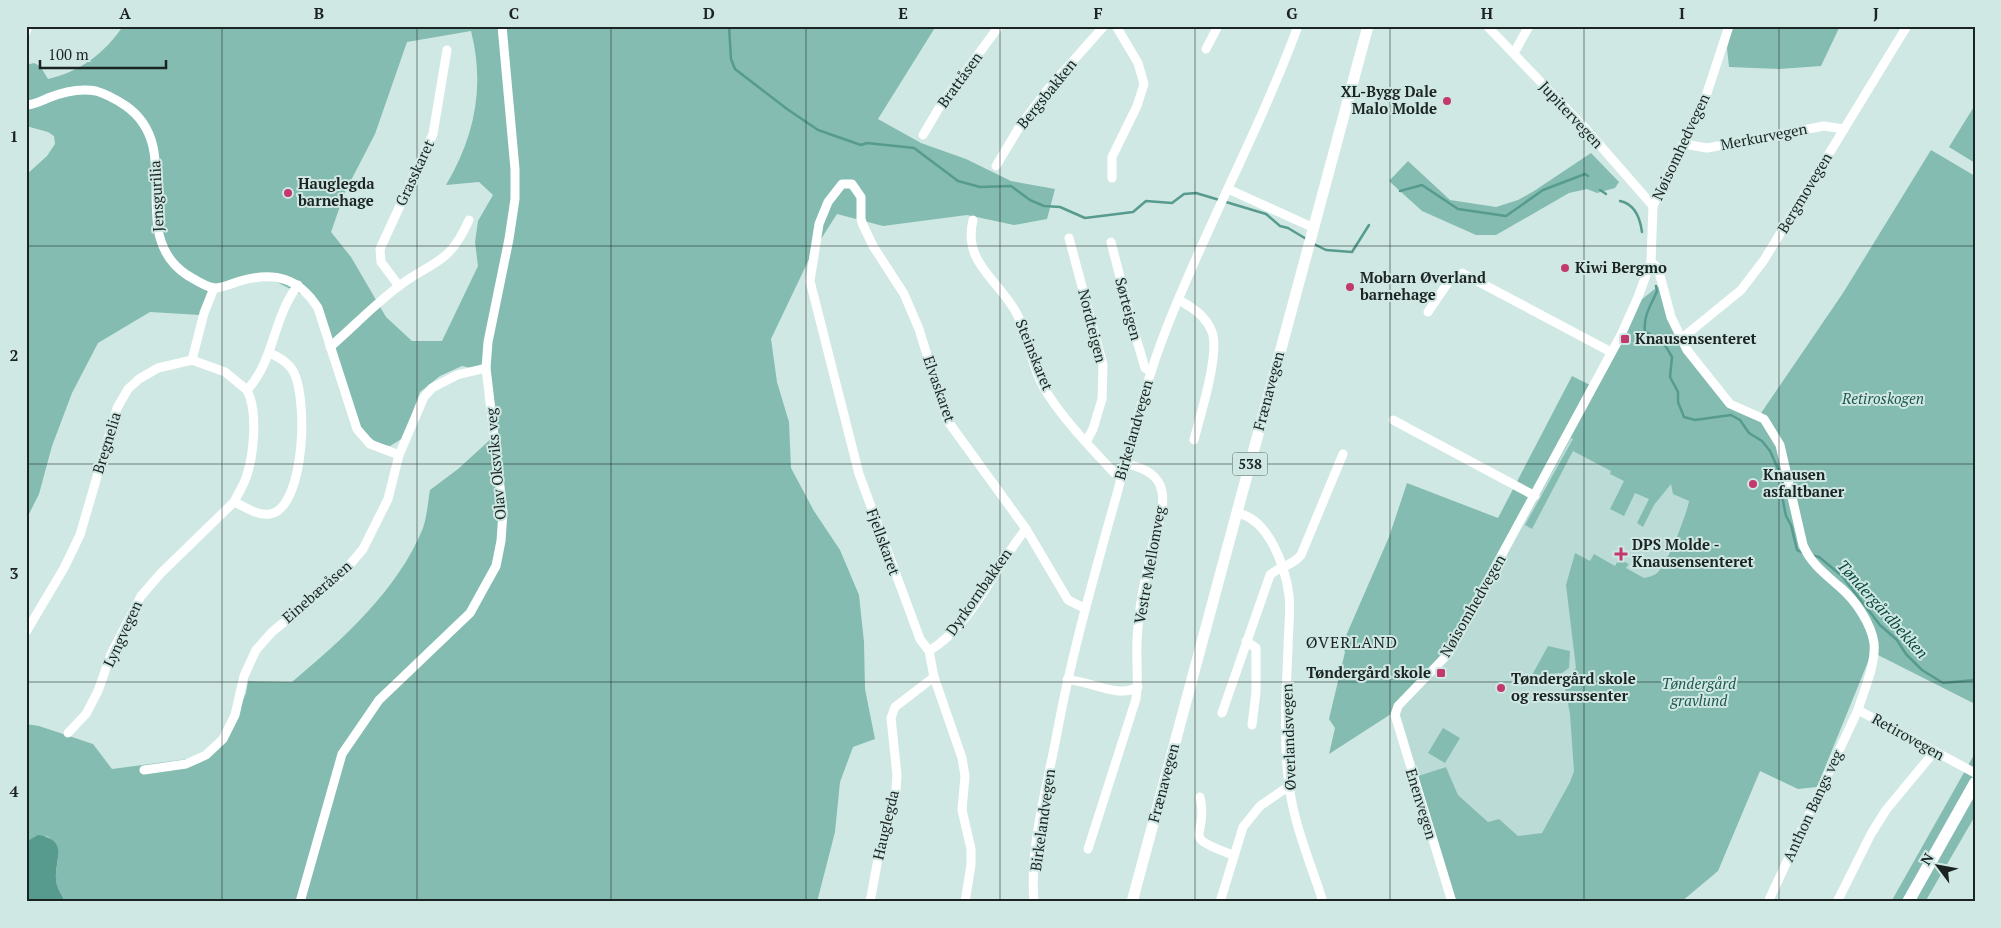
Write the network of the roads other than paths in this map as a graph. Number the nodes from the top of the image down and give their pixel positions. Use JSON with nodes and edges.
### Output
{"nodes":[{"id":1,"x":28,"y":26,"type":"edge"},
{"id":2,"x":502,"y":26,"type":"edge"},
{"id":3,"x":999,"y":26,"type":"edge"},
{"id":4,"x":1104,"y":26,"type":"edge"},
{"id":5,"x":1116,"y":26,"type":"edge"},
{"id":6,"x":1218,"y":26,"type":"edge"},
{"id":7,"x":1298,"y":26,"type":"edge"},
{"id":8,"x":1368,"y":26,"type":"edge"},
{"id":9,"x":1487,"y":26,"type":"edge"},
{"id":10,"x":1529,"y":26,"type":"edge"},
{"id":11,"x":1728,"y":26,"type":"edge"},
{"id":12,"x":1907,"y":26,"type":"edge"},
{"id":13,"x":26,"y":32,"type":"edge"},
{"id":14,"x":1206,"y":49,"type":"dead end"},
{"id":15,"x":447,"y":50,"type":"dead end"},
{"id":16,"x":1514,"y":53,"type":"junction"},
{"id":17,"x":26,"y":105,"type":"edge"},
{"id":18,"x":1844,"y":129,"type":"junction"},
{"id":19,"x":924,"y":135,"type":"dead end"},
{"id":20,"x":1684,"y":144,"type":"junction"},
{"id":21,"x":996,"y":166,"type":"dead end"},
{"id":22,"x":1112,"y":178,"type":"dead end"},
{"id":23,"x":842,"y":184,"type":"joint"},
{"id":24,"x":1228,"y":189,"type":"junction"},
{"id":25,"x":1653,"y":206,"type":"junction"},
{"id":26,"x":470,"y":220,"type":"dead end"},
{"id":27,"x":973,"y":220,"type":"dead end"},
{"id":28,"x":1314,"y":228,"type":"junction"},
{"id":29,"x":1069,"y":238,"type":"dead end"},
{"id":30,"x":1112,"y":242,"type":"dead end"},
{"id":31,"x":1651,"y":262,"type":"junction"},
{"id":32,"x":298,"y":285,"type":"junction"},
{"id":33,"x":399,"y":286,"type":"junction"},
{"id":34,"x":214,"y":288,"type":"junction"},
{"id":35,"x":1179,"y":300,"type":"junction"},
{"id":36,"x":1428,"y":312,"type":"dead end"},
{"id":37,"x":1681,"y":339,"type":"junction"},
{"id":38,"x":330,"y":347,"type":"junction"},
{"id":39,"x":1611,"y":352,"type":"junction"},
{"id":40,"x":269,"y":353,"type":"junction"},
{"id":41,"x":192,"y":360,"type":"junction"},
{"id":42,"x":486,"y":368,"type":"junction"},
{"id":43,"x":1151,"y":372,"type":"junction"},
{"id":44,"x":247,"y":390,"type":"junction"},
{"id":45,"x":1393,"y":420,"type":"dead end"},
{"id":46,"x":1194,"y":440,"type":"dead end"},
{"id":47,"x":1086,"y":442,"type":"junction"},
{"id":48,"x":1343,"y":454,"type":"dead end"},
{"id":49,"x":399,"y":455,"type":"junction"},
{"id":50,"x":1125,"y":463,"type":"junction"},
{"id":51,"x":1120,"y":479,"type":"junction"},
{"id":52,"x":1535,"y":496,"type":"junction"},
{"id":53,"x":234,"y":502,"type":"junction"},
{"id":54,"x":1237,"y":513,"type":"junction"},
{"id":55,"x":1026,"y":529,"type":"junction"},
{"id":56,"x":1283,"y":568,"type":"junction"},
{"id":57,"x":1084,"y":608,"type":"junction"},
{"id":58,"x":26,"y":632,"type":"edge"},
{"id":59,"x":1246,"y":641,"type":"junction"},
{"id":60,"x":928,"y":651,"type":"junction"},
{"id":61,"x":934,"y":677,"type":"junction"},
{"id":62,"x":1068,"y":680,"type":"junction"},
{"id":63,"x":1138,"y":687,"type":"junction"},
{"id":64,"x":1398,"y":706,"type":"joint"},
{"id":65,"x":1858,"y":710,"type":"junction"},
{"id":66,"x":1222,"y":713,"type":"dead end"},
{"id":67,"x":1252,"y":725,"type":"dead end"},
{"id":68,"x":68,"y":733,"type":"dead end"},
{"id":69,"x":1934,"y":752,"type":"junction"},
{"id":70,"x":144,"y":770,"type":"dead end"},
{"id":71,"x":1975,"y":773,"type":"edge"},
{"id":72,"x":1975,"y":783,"type":"edge"},
{"id":73,"x":1289,"y":786,"type":"junction"},
{"id":74,"x":1200,"y":797,"type":"dead end"},
{"id":75,"x":1088,"y":849,"type":"dead end"},
{"id":76,"x":1233,"y":855,"type":"junction"},
{"id":77,"x":1033,"y":900,"type":"edge"},
{"id":78,"x":300,"y":902,"type":"edge"},
{"id":79,"x":870,"y":902,"type":"edge"},
{"id":80,"x":965,"y":902,"type":"edge"},
{"id":81,"x":1132,"y":902,"type":"edge"},
{"id":82,"x":1220,"y":902,"type":"edge"},
{"id":83,"x":1323,"y":902,"type":"edge"},
{"id":84,"x":1452,"y":902,"type":"edge"},
{"id":85,"x":1768,"y":902,"type":"edge"},
{"id":86,"x":1837,"y":902,"type":"edge"},
{"id":87,"x":1908,"y":902,"type":"edge"}],
"edges":[{"from":1,"to":13,"type":"street"},
{"from":2,"to":42,"type":"street","name":"Olav Oksviks veg"},
{"from":3,"to":19,"type":"street","name":"Brattåsen"},
{"from":4,"to":21,"type":"street","name":"Bergsbakken"},
{"from":5,"to":22,"type":"street"},
{"from":6,"to":14,"type":"street"},
{"from":7,"to":24,"type":"street","name":"Birkelandvegen"},
{"from":8,"to":28,"type":"main road","name":"Frænavegen","number":"538"},
{"from":9,"to":16,"type":"street","name":"Jupitervegen"},
{"from":10,"to":16,"type":"street"},
{"from":11,"to":20,"type":"street","name":"Nøisomhedvegen"},
{"from":12,"to":18,"type":"street","name":"Bergmovegen"},
{"from":15,"to":33,"type":"street","name":"Grasskaret"},
{"from":16,"to":25,"type":"street","name":"Jupitervegen"},
{"from":17,"to":34,"type":"street","name":"Jensgurilia"},
{"from":18,"to":20,"type":"street","name":"Merkurvegen"},
{"from":18,"to":37,"type":"street","name":"Bergmovegen"},
{"from":20,"to":25,"type":"street","name":"Nøisomhedvegen"},
{"from":23,"to":55,"type":"street","name":"Elvaskaret"},
{"from":23,"to":60,"type":"street","name":"Fjellskaret"},
{"from":24,"to":28,"type":"street"},
{"from":24,"to":35,"type":"street","name":"Birkelandvegen"},
{"from":25,"to":31,"type":"street","name":"Nøisomhedvegen"},
{"from":26,"to":33,"type":"street"},
{"from":27,"to":47,"type":"street","name":"Steinskaret"},
{"from":28,"to":54,"type":"main road","name":"Frænavegen","number":"538"},
{"from":29,"to":47,"type":"street","name":"Nordteigen"},
{"from":30,"to":43,"type":"street","name":"Sørteigen"},
{"from":31,"to":37,"type":"street","name":"Retirovegen"},
{"from":31,"to":39,"type":"street","name":"Nøisomhedvegen"},
{"from":32,"to":34,"type":"street"},
{"from":32,"to":38,"type":"street"},
{"from":32,"to":40,"type":"street"},
{"from":33,"to":38,"type":"street"},
{"from":34,"to":41,"type":"street"},
{"from":35,"to":43,"type":"street","name":"Birkelandvegen"},
{"from":35,"to":46,"type":"street"},
{"from":36,"to":39,"type":"street"},
{"from":37,"to":65,"type":"street","name":"Retirovegen"},
{"from":38,"to":49,"type":"street"},
{"from":39,"to":52,"type":"street","name":"Nøisomhedvegen"},
{"from":40,"to":44,"type":"street"},
{"from":40,"to":53,"type":"street"},
{"from":41,"to":44,"type":"street"},
{"from":41,"to":58,"type":"street","name":"Bregnelia"},
{"from":42,"to":49,"type":"street","name":"Einebæråsen"},
{"from":42,"to":78,"type":"street","name":"Olav Oksviks veg"},
{"from":43,"to":50,"type":"street","name":"Birkelandvegen"},
{"from":44,"to":53,"type":"street","name":"Lyngvegen"},
{"from":45,"to":52,"type":"street"},
{"from":47,"to":51,"type":"street","name":"Steinskaret"},
{"from":48,"to":56,"type":"street"},
{"from":49,"to":70,"type":"street","name":"Einebæråsen"},
{"from":50,"to":51,"type":"street","name":"Birkelandvegen"},
{"from":50,"to":63,"type":"street","name":"Vestre Mellomveg"},
{"from":51,"to":57,"type":"street","name":"Birkelandvegen"},
{"from":52,"to":64,"type":"street","name":"Nøisomhedvegen"},
{"from":53,"to":68,"type":"street","name":"Lyngvegen"},
{"from":54,"to":56,"type":"street","name":"Øverlandsvegen"},
{"from":54,"to":81,"type":"main road","name":"Frænavegen","number":"538"},
{"from":55,"to":57,"type":"street","name":"Elvaskaret"},
{"from":55,"to":60,"type":"street","name":"Dyrkornbakken"},
{"from":56,"to":59,"type":"street"},
{"from":56,"to":73,"type":"street","name":"Øverlandsvegen"},
{"from":57,"to":62,"type":"street","name":"Birkelandvegen"},
{"from":59,"to":66,"type":"street"},
{"from":59,"to":67,"type":"street"},
{"from":60,"to":61,"type":"street","name":"Fjellskaret"},
{"from":61,"to":79,"type":"street","name":"Hauglegda"},
{"from":61,"to":80,"type":"street","name":"Fjellskaret"},
{"from":62,"to":63,"type":"street"},
{"from":62,"to":77,"type":"street","name":"Birkelandvegen"},
{"from":63,"to":75,"type":"street","name":"Vestre Mellomveg"},
{"from":64,"to":84,"type":"street","name":"Enenvegen"},
{"from":65,"to":69,"type":"street","name":"Retirovegen"},
{"from":65,"to":85,"type":"street","name":"Anthon Bangs veg"},
{"from":69,"to":71,"type":"street","name":"Retirovegen"},
{"from":69,"to":86,"type":"street"},
{"from":72,"to":87,"type":"highway"},
{"from":73,"to":76,"type":"street"},
{"from":73,"to":83,"type":"street","name":"Øverlandsvegen"},
{"from":74,"to":76,"type":"street"},
{"from":76,"to":82,"type":"street"}]}
